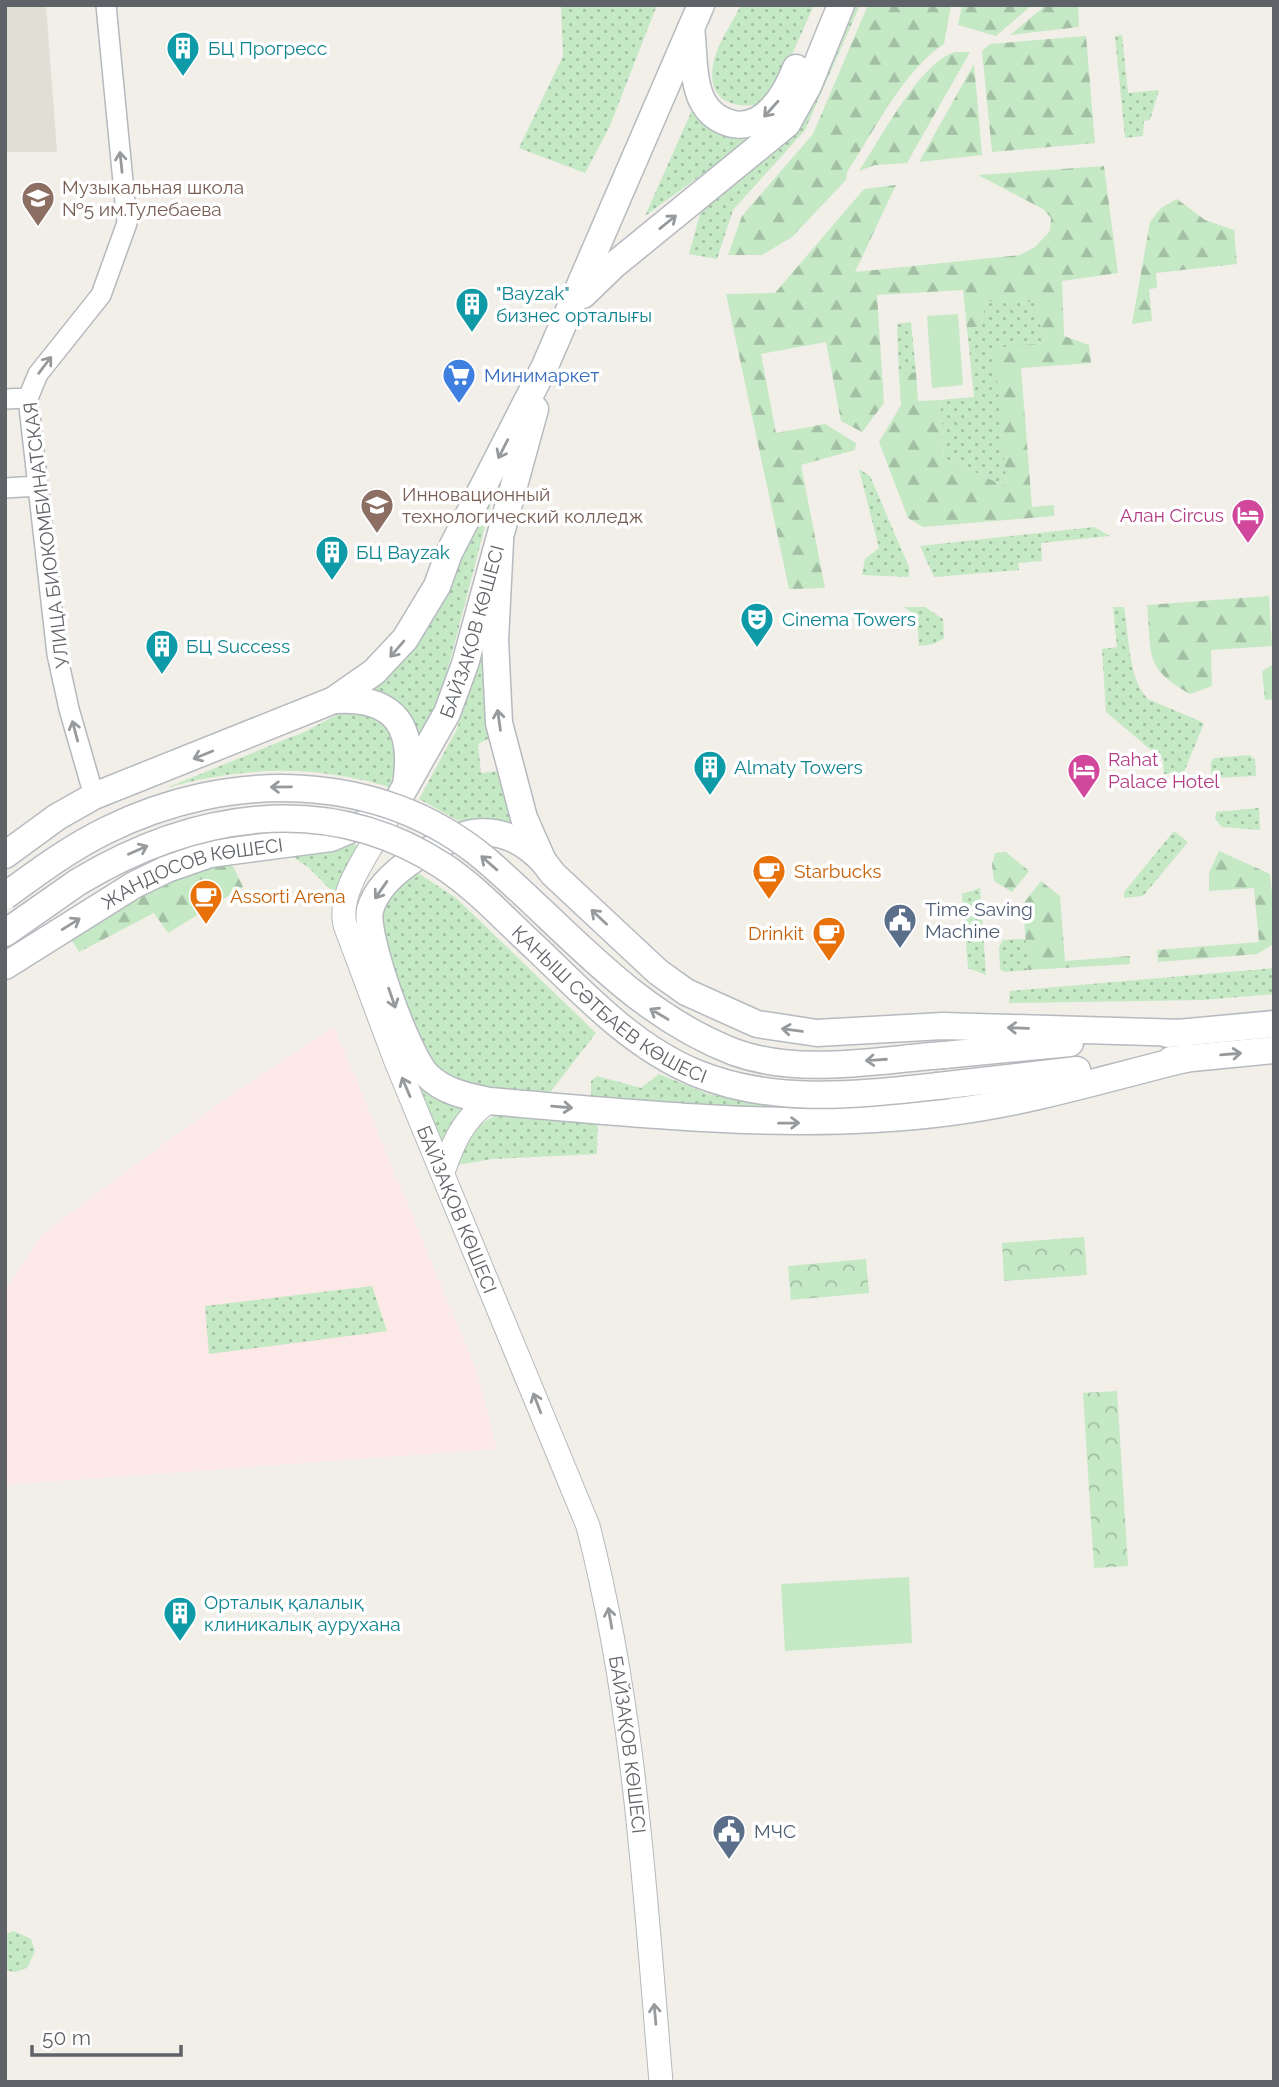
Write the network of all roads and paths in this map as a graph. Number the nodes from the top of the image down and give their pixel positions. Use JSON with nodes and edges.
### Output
{"nodes":[{"id":1,"x":106,"y":5,"type":"edge"},
{"id":2,"x":823,"y":5,"type":"edge"},
{"id":3,"x":841,"y":5,"type":"edge"},
{"id":4,"x":696,"y":16,"type":"edge"},
{"id":5,"x":574,"y":303,"type":"junction"},
{"id":6,"x":545,"y":366,"type":"junction"},
{"id":7,"x":28,"y":398,"type":"junction"},
{"id":8,"x":5,"y":399,"type":"edge"},
{"id":9,"x":38,"y":485,"type":"junction"},
{"id":10,"x":5,"y":488,"type":"edge"},
{"id":11,"x":499,"y":541,"type":"junction"},
{"id":12,"x":334,"y":700,"type":"junction"},
{"id":13,"x":94,"y":796,"type":"junction"},
{"id":14,"x":398,"y":801,"type":"junction"},
{"id":15,"x":5,"y":855,"type":"edge"},
{"id":16,"x":543,"y":861,"type":"junction"},
{"id":17,"x":5,"y":896,"type":"edge"},
{"id":18,"x":5,"y":933,"type":"edge"},
{"id":19,"x":5,"y":966,"type":"edge"},
{"id":20,"x":1274,"y":1024,"type":"edge"},
{"id":21,"x":1187,"y":1045,"type":"junction"},
{"id":22,"x":1274,"y":1050,"type":"edge"},
{"id":23,"x":489,"y":1101,"type":"junction"},
{"id":24,"x":443,"y":1172,"type":"junction"},
{"id":25,"x":661,"y":2082,"type":"edge"}],
"edges":[{"from":7,"to":1,"type":"street","name":"УЛИЦА БИОКОМБИНАТСКАЯ","one_way":true},
{"from":2,"to":4,"type":"main road","one_way":true},
{"from":5,"to":3,"type":"main road","one_way":true},
{"from":4,"to":5,"type":"main road","name":"БАЙЗАҚОВ КӨШЕСІ"},
{"from":5,"to":6,"type":"main road","name":"БАЙЗАҚОВ КӨШЕСІ"},
{"from":6,"to":11,"type":"main road","name":"БАЙЗАҚОВ КӨШЕСІ"},
{"from":6,"to":12,"type":"main road","name":"БАЙЗАҚОВ КӨШЕСІ","one_way":true},
{"from":7,"to":8,"type":"street"},
{"from":7,"to":9,"type":"street","name":"УЛИЦА БИОКОМБИНАТСКАЯ"},
{"from":9,"to":10,"type":"street"},
{"from":13,"to":9,"type":"street","name":"УЛИЦА БИОКОМБИНАТСКАЯ","one_way":true},
{"from":11,"to":14,"type":"main road","name":"БАЙЗАҚОВ КӨШЕСІ"},
{"from":16,"to":11,"type":"main road","one_way":true},
{"from":12,"to":13,"type":"main road","one_way":true},
{"from":12,"to":14,"type":"main road"},
{"from":13,"to":15,"type":"main road"},
{"from":19,"to":14,"type":"main road","name":"ЖАНДОСОВ КӨШЕСІ","one_way":true},
{"from":24,"to":14,"type":"street","name":"БАЙЗАҚОВ КӨШЕСІ","one_way":true},
{"from":21,"to":16,"type":"main road","one_way":true},
{"from":16,"to":23,"type":"main road","one_way":true},
{"from":21,"to":17,"type":"main road","name":"ҚАНЫШ СӘТБАЕВ КӨШЕСІ","one_way":true,"bridge":true},
{"from":18,"to":21,"type":"main road","name":"ҚАНЫШ СӘТБАЕВ КӨШЕСІ","one_way":true,"bridge":true},
{"from":20,"to":21,"type":"main road","name":"ҚАНЫШ СӘТБАЕВ КӨШЕСІ"},
{"from":21,"to":22,"type":"main road","name":"ҚАНЫШ СӘТБАЕВ КӨШЕСІ","one_way":true},
{"from":23,"to":21,"type":"main road","one_way":true},
{"from":23,"to":24,"type":"street"},
{"from":25,"to":24,"type":"street","name":"БАЙЗАҚОВ КӨШЕСІ","one_way":true}]}
